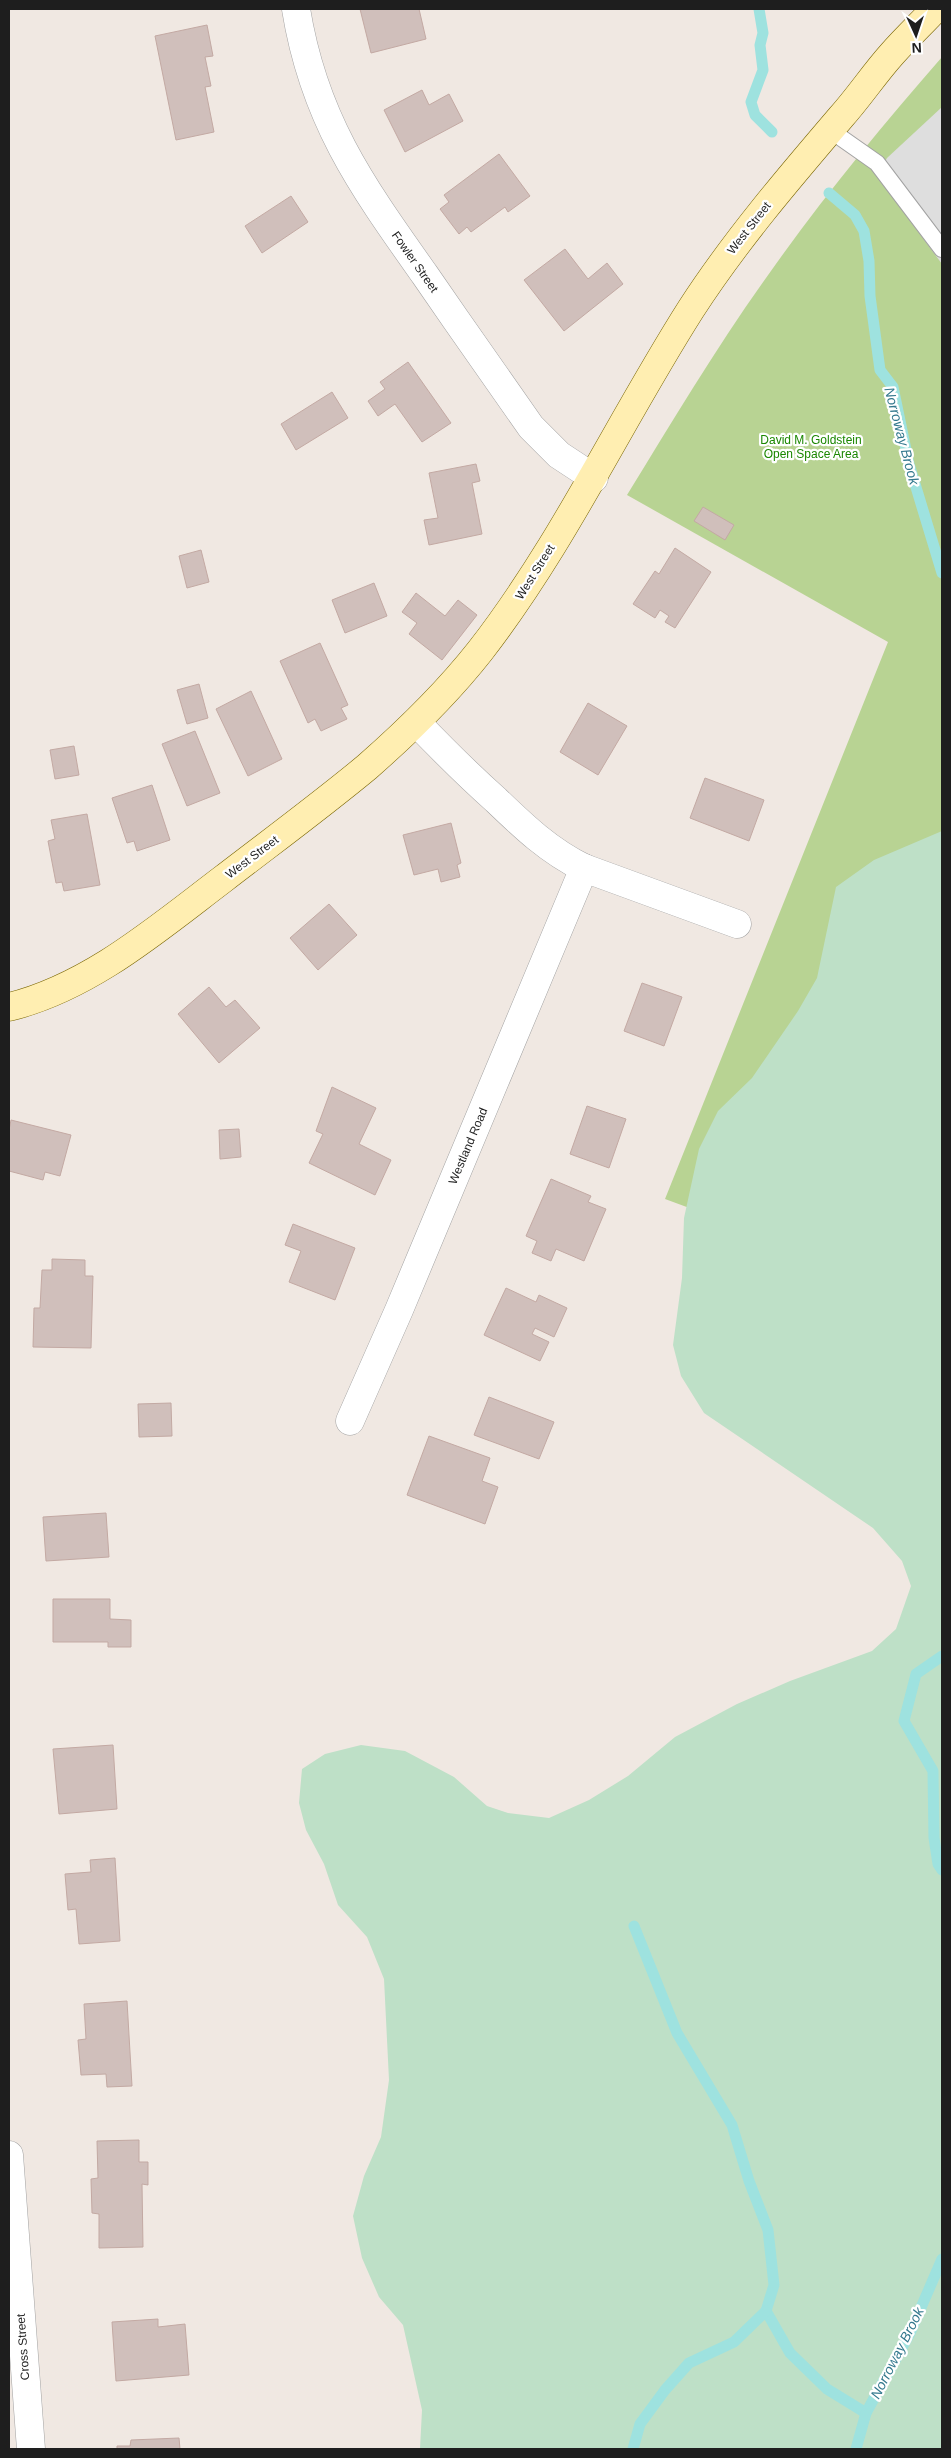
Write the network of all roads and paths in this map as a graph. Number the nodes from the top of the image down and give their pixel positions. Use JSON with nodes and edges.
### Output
{"nodes":[{"id":1,"x":296,"y":9,"type":"edge"},
{"id":2,"x":935,"y":9,"type":"edge"},
{"id":3,"x":830,"y":130,"type":"junction"},
{"id":4,"x":942,"y":249,"type":"edge"},
{"id":5,"x":594,"y":478,"type":"junction"},
{"id":6,"x":416,"y":722,"type":"junction"},
{"id":7,"x":584,"y":868,"type":"junction"},
{"id":8,"x":737,"y":924,"type":"dead end"},
{"id":9,"x":9,"y":1007,"type":"edge"},
{"id":10,"x":350,"y":1422,"type":"dead end"},
{"id":11,"x":9,"y":2156,"type":"edge"},
{"id":12,"x":16,"y":2350,"type":"edge"},
{"id":13,"x":31,"y":2449,"type":"edge"}],
"edges":[{"from":1,"to":5,"type":"street","name":"Fowler Street"},
{"from":2,"to":3,"type":"main road","name":"West Street"},
{"from":3,"to":4,"type":"lane"},
{"from":3,"to":5,"type":"main road","name":"West Street"},
{"from":5,"to":6,"type":"main road","name":"West Street"},
{"from":6,"to":7,"type":"street"},
{"from":6,"to":9,"type":"main road","name":"West Street"},
{"from":7,"to":8,"type":"street"},
{"from":7,"to":10,"type":"street","name":"Westland Road"},
{"from":11,"to":12,"type":"street","name":"Cross Street"},
{"from":12,"to":13,"type":"street","name":"Cross Street"}]}
